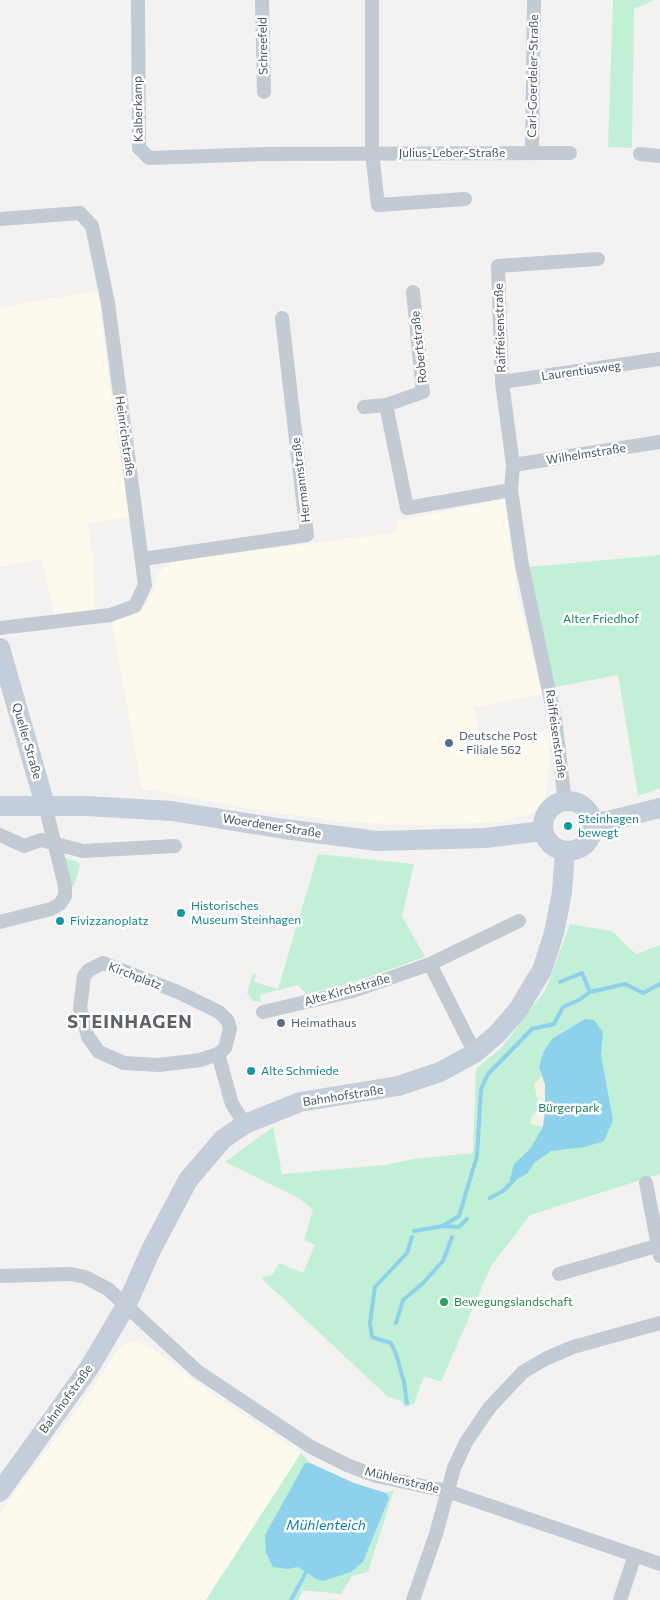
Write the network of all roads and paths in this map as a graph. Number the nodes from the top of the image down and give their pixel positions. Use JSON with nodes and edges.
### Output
{"nodes":[{"id":1,"x":138,"y":0,"type":"edge"},
{"id":2,"x":262,"y":0,"type":"edge"},
{"id":3,"x":372,"y":0,"type":"edge"},
{"id":4,"x":534,"y":0,"type":"edge"},
{"id":5,"x":264,"y":92,"type":"dead end"},
{"id":6,"x":372,"y":153,"type":"junction"},
{"id":7,"x":532,"y":153,"type":"junction"},
{"id":8,"x":570,"y":153,"type":"dead end"},
{"id":9,"x":265,"y":154,"type":"joint"},
{"id":10,"x":640,"y":154,"type":"dead end"},
{"id":11,"x":660,"y":156,"type":"edge"},
{"id":12,"x":465,"y":199,"type":"dead end"},
{"id":13,"x":0,"y":219,"type":"edge"},
{"id":14,"x":598,"y":259,"type":"dead end"},
{"id":15,"x":413,"y":292,"type":"dead end"},
{"id":16,"x":282,"y":318,"type":"dead end"},
{"id":17,"x":660,"y":360,"type":"edge"},
{"id":18,"x":502,"y":382,"type":"junction"},
{"id":19,"x":386,"y":405,"type":"junction"},
{"id":20,"x":364,"y":407,"type":"dead end"},
{"id":21,"x":660,"y":442,"type":"edge"},
{"id":22,"x":513,"y":465,"type":"junction"},
{"id":23,"x":511,"y":490,"type":"junction"},
{"id":24,"x":143,"y":559,"type":"junction"},
{"id":25,"x":0,"y":628,"type":"edge"},
{"id":26,"x":0,"y":648,"type":"edge"},
{"id":27,"x":565,"y":802,"type":"junction"},
{"id":28,"x":45,"y":805,"type":"junction"},
{"id":29,"x":0,"y":806,"type":"edge"},
{"id":30,"x":660,"y":808,"type":"edge"},
{"id":31,"x":592,"y":822,"type":"junction"},
{"id":32,"x":544,"y":831,"type":"junction"},
{"id":33,"x":0,"y":835,"type":"edge"},
{"id":34,"x":55,"y":842,"type":"junction"},
{"id":35,"x":175,"y":846,"type":"dead end"},
{"id":36,"x":565,"y":851,"type":"junction"},
{"id":37,"x":519,"y":921,"type":"dead end"},
{"id":38,"x":0,"y":922,"type":"edge"},
{"id":39,"x":430,"y":964,"type":"junction"},
{"id":40,"x":263,"y":1012,"type":"dead end"},
{"id":41,"x":475,"y":1053,"type":"junction"},
{"id":42,"x":218,"y":1054,"type":"junction"},
{"id":43,"x":245,"y":1124,"type":"junction"},
{"id":44,"x":646,"y":1183,"type":"dead end"},
{"id":45,"x":659,"y":1249,"type":"edge"},
{"id":46,"x":559,"y":1274,"type":"dead end"},
{"id":47,"x":0,"y":1276,"type":"edge"},
{"id":48,"x":127,"y":1304,"type":"junction"},
{"id":49,"x":660,"y":1323,"type":"edge"},
{"id":50,"x":446,"y":1491,"type":"junction"},
{"id":51,"x":0,"y":1492,"type":"edge"},
{"id":52,"x":635,"y":1556,"type":"junction"},
{"id":53,"x":660,"y":1564,"type":"edge"},
{"id":54,"x":413,"y":1600,"type":"edge"},
{"id":55,"x":620,"y":1600,"type":"edge"}],
"edges":[{"from":1,"to":9,"type":"street","name":"Kalberkamp"},
{"from":2,"to":5,"type":"street","name":"Schreefeld"},
{"from":3,"to":6,"type":"street"},
{"from":4,"to":7,"type":"street","name":"Carl-Goerdeler-Straße"},
{"from":6,"to":7,"type":"street","name":"Julius-Leber-Straße"},
{"from":6,"to":9,"type":"street","name":"Julius-Leber-Straße"},
{"from":6,"to":12,"type":"street"},
{"from":7,"to":8,"type":"street","name":"Julius-Leber-Straße"},
{"from":10,"to":11,"type":"street"},
{"from":13,"to":24,"type":"street","name":"Heinrichstraße"},
{"from":14,"to":18,"type":"street","name":"Raiffeisenstraße"},
{"from":15,"to":19,"type":"street","name":"Robertstraße"},
{"from":16,"to":24,"type":"street","name":"Hermannstraße"},
{"from":17,"to":18,"type":"street","name":"Laurentiusweg"},
{"from":18,"to":22,"type":"street","name":"Raiffeisenstraße"},
{"from":19,"to":20,"type":"street","name":"Robertstraße"},
{"from":19,"to":23,"type":"street"},
{"from":21,"to":22,"type":"street","name":"Wilhelmstraße"},
{"from":22,"to":23,"type":"street","name":"Raiffeisenstraße"},
{"from":23,"to":27,"type":"street","name":"Raiffeisenstraße"},
{"from":24,"to":25,"type":"street","name":"Heinrichstraße"},
{"from":26,"to":28,"type":"main road","name":"Queller Straße"},
{"from":27,"to":31,"type":"main road"},
{"from":27,"to":32,"type":"main road"},
{"from":28,"to":29,"type":"main road","name":"Woerdener Straße"},
{"from":28,"to":32,"type":"main road","name":"Woerdener Straße"},
{"from":28,"to":34,"type":"street"},
{"from":30,"to":31,"type":"main road"},
{"from":31,"to":36,"type":"main road"},
{"from":32,"to":36,"type":"main road"},
{"from":33,"to":34,"type":"street"},
{"from":34,"to":35,"type":"street"},
{"from":34,"to":38,"type":"street"},
{"from":36,"to":41,"type":"main road","name":"Bahnhofstraße"},
{"from":37,"to":39,"type":"street","name":"Alte Kirchstraße"},
{"from":39,"to":40,"type":"street","name":"Alte Kirchstraße"},
{"from":39,"to":41,"type":"street"},
{"from":41,"to":43,"type":"main road","name":"Bahnhofstraße"},
{"from":42,"to":42,"type":"street","name":"Kirchplatz"},
{"from":42,"to":43,"type":"street"},
{"from":43,"to":48,"type":"main road","name":"Bahnhofstraße"},
{"from":44,"to":45,"type":"street"},
{"from":45,"to":46,"type":"street"},
{"from":47,"to":48,"type":"street","name":"Mühlenstraße"},
{"from":48,"to":50,"type":"street","name":"Mühlenstraße"},
{"from":48,"to":51,"type":"main road","name":"Bahnhofstraße"},
{"from":49,"to":50,"type":"street"},
{"from":50,"to":52,"type":"street","name":"Mühlenstraße"},
{"from":50,"to":54,"type":"street"},
{"from":52,"to":53,"type":"street","name":"Mühlenstraße"},
{"from":52,"to":55,"type":"street"}]}
